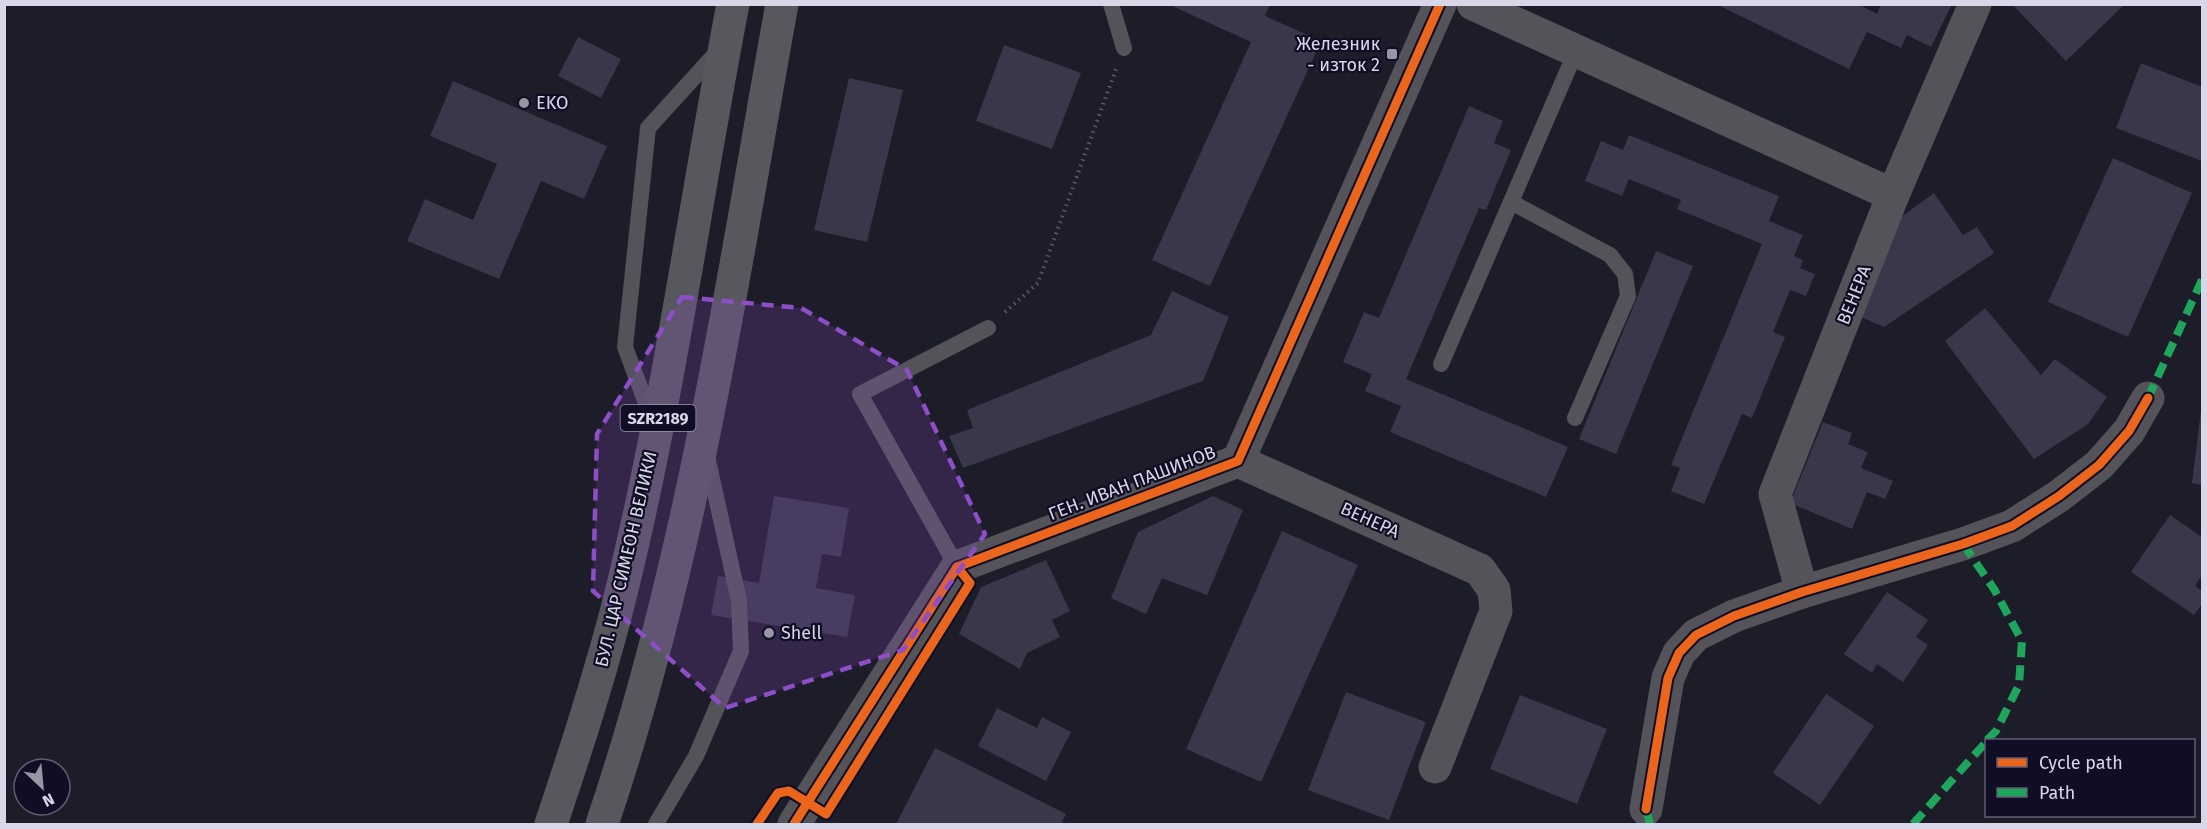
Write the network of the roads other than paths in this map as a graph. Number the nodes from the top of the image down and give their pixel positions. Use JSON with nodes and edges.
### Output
{"nodes":[{"id":1,"x":733,"y":4,"type":"edge"},
{"id":2,"x":782,"y":4,"type":"edge"},
{"id":3,"x":1111,"y":4,"type":"edge"},
{"id":4,"x":1440,"y":4,"type":"edge"},
{"id":5,"x":1473,"y":4,"type":"edge"},
{"id":6,"x":1975,"y":4,"type":"edge"},
{"id":7,"x":726,"y":42,"type":"junction"},
{"id":8,"x":1124,"y":48,"type":"road end"},
{"id":9,"x":1576,"y":51,"type":"junction"},
{"id":10,"x":1893,"y":195,"type":"junction"},
{"id":11,"x":1511,"y":202,"type":"junction"},
{"id":12,"x":988,"y":328,"type":"road end"},
{"id":13,"x":1441,"y":364,"type":"dead end"},
{"id":14,"x":2148,"y":398,"type":"dead end"},
{"id":15,"x":1575,"y":418,"type":"dead end"},
{"id":16,"x":656,"y":431,"type":"junction"},
{"id":17,"x":703,"y":438,"type":"junction"},
{"id":18,"x":1238,"y":461,"type":"junction"},
{"id":19,"x":957,"y":567,"type":"junction"},
{"id":20,"x":1802,"y":592,"type":"junction"},
{"id":21,"x":1435,"y":767,"type":"dead end"},
{"id":22,"x":1646,"y":809,"type":"dead end"},
{"id":23,"x":801,"y":822,"type":"edge"},
{"id":24,"x":551,"y":825,"type":"edge"},
{"id":25,"x":602,"y":825,"type":"edge"},
{"id":26,"x":656,"y":825,"type":"edge"}],
"edges":[{"from":1,"to":7,"type":"main road","name":"БУЛ. ЦАР СИМЕОН ВЕЛИКИ","number":"SZR2189"},
{"from":2,"to":17,"type":"main road","number":"SZR2189"},
{"from":3,"to":8,"type":"lane"},
{"from":4,"to":18,"type":"street","name":"ГЕН. ИВАН ПАШИНОВ"},
{"from":5,"to":9,"type":"street"},
{"from":6,"to":10,"type":"street","name":"ВЕНЕРА"},
{"from":7,"to":16,"type":"main road","name":"БУЛ. ЦАР СИМЕОН ВЕЛИКИ","number":"SZR2189"},
{"from":7,"to":16,"type":"lane"},
{"from":9,"to":10,"type":"street"},
{"from":9,"to":11,"type":"lane"},
{"from":10,"to":20,"type":"street","name":"ВЕНЕРА"},
{"from":11,"to":13,"type":"lane"},
{"from":11,"to":15,"type":"lane"},
{"from":12,"to":19,"type":"lane"},
{"from":14,"to":20,"type":"street"},
{"from":16,"to":24,"type":"main road","name":"БУЛ. ЦАР СИМЕОН ВЕЛИКИ","number":"SZR2189"},
{"from":17,"to":25,"type":"main road","number":"SZR2189"},
{"from":17,"to":26,"type":"lane"},
{"from":18,"to":19,"type":"street","name":"ГЕН. ИВАН ПАШИНОВ"},
{"from":18,"to":21,"type":"street","name":"ВЕНЕРА"},
{"from":19,"to":23,"type":"street"},
{"from":20,"to":22,"type":"street"}]}
